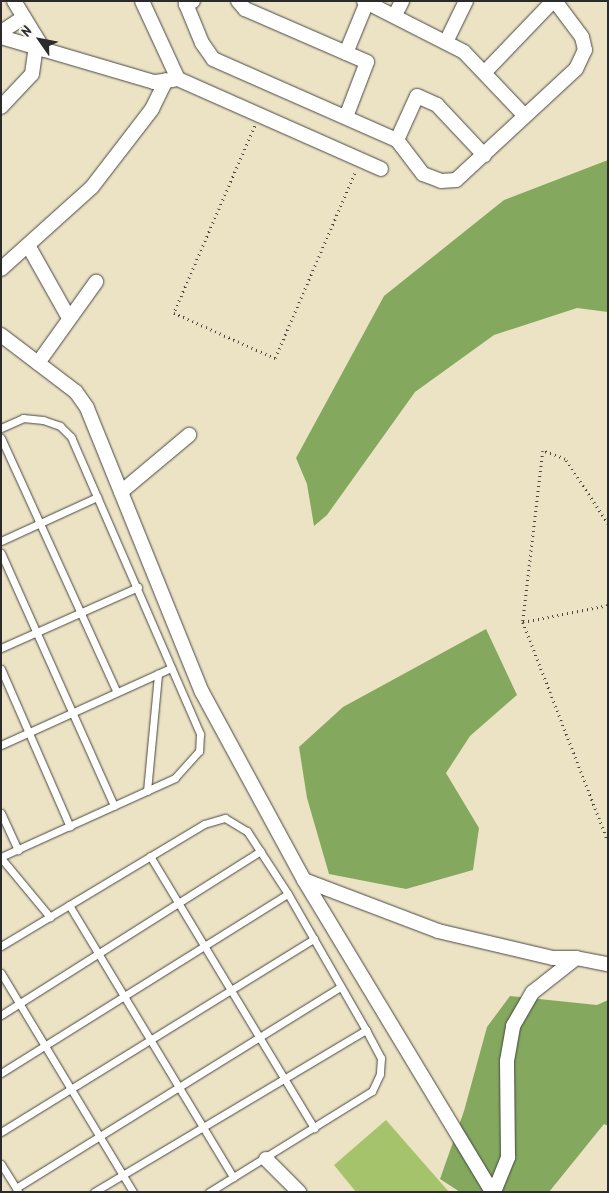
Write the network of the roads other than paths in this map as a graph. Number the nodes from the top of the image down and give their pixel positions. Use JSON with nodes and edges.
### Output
{"nodes":[{"id":1,"x":14,"y":1,"type":"edge"},
{"id":2,"x":142,"y":1,"type":"edge"},
{"id":3,"x":193,"y":1,"type":"edge"},
{"id":4,"x":238,"y":1,"type":"edge"},
{"id":5,"x":402,"y":1,"type":"edge"},
{"id":6,"x":466,"y":1,"type":"edge"},
{"id":7,"x":554,"y":1,"type":"edge"},
{"id":8,"x":366,"y":2,"type":"edge"},
{"id":9,"x":395,"y":15,"type":"junction"},
{"id":10,"x":24,"y":17,"type":"junction"},
{"id":11,"x":1,"y":32,"type":"edge"},
{"id":12,"x":1,"y":37,"type":"edge"},
{"id":13,"x":446,"y":42,"type":"junction"},
{"id":14,"x":40,"y":48,"type":"junction"},
{"id":15,"x":346,"y":53,"type":"junction"},
{"id":16,"x":485,"y":72,"type":"junction"},
{"id":17,"x":172,"y":80,"type":"junction"},
{"id":18,"x":1,"y":107,"type":"edge"},
{"id":19,"x":526,"y":116,"type":"junction"},
{"id":20,"x":346,"y":117,"type":"junction"},
{"id":21,"x":397,"y":140,"type":"junction"},
{"id":22,"x":484,"y":155,"type":"junction"},
{"id":23,"x":381,"y":169,"type":"dead end"},
{"id":24,"x":29,"y":247,"type":"junction"},
{"id":25,"x":1,"y":269,"type":"edge"},
{"id":26,"x":96,"y":282,"type":"dead end"},
{"id":27,"x":69,"y":318,"type":"junction"},
{"id":28,"x":1,"y":335,"type":"edge"},
{"id":29,"x":38,"y":362,"type":"junction"},
{"id":30,"x":1,"y":428,"type":"edge"},
{"id":31,"x":189,"y":435,"type":"dead end"},
{"id":32,"x":1,"y":438,"type":"edge"},
{"id":33,"x":121,"y":492,"type":"junction"},
{"id":34,"x":97,"y":497,"type":"junction"},
{"id":35,"x":42,"y":522,"type":"junction"},
{"id":36,"x":1,"y":541,"type":"edge"},
{"id":37,"x":1,"y":553,"type":"edge"},
{"id":38,"x":138,"y":587,"type":"junction"},
{"id":39,"x":80,"y":613,"type":"junction"},
{"id":40,"x":36,"y":632,"type":"junction"},
{"id":41,"x":1,"y":648,"type":"edge"},
{"id":42,"x":171,"y":668,"type":"junction"},
{"id":43,"x":1,"y":669,"type":"edge"},
{"id":44,"x":158,"y":674,"type":"junction"},
{"id":45,"x":117,"y":692,"type":"junction"},
{"id":46,"x":73,"y":712,"type":"junction"},
{"id":47,"x":28,"y":732,"type":"junction"},
{"id":48,"x":1,"y":745,"type":"edge"},
{"id":49,"x":147,"y":791,"type":"junction"},
{"id":50,"x":114,"y":806,"type":"junction"},
{"id":51,"x":1,"y":813,"type":"edge"},
{"id":52,"x":70,"y":827,"type":"junction"},
{"id":53,"x":18,"y":850,"type":"junction"},
{"id":54,"x":260,"y":851,"type":"junction"},
{"id":55,"x":150,"y":856,"type":"junction"},
{"id":56,"x":1,"y":857,"type":"edge"},
{"id":57,"x":304,"y":880,"type":"junction"},
{"id":58,"x":288,"y":894,"type":"junction"},
{"id":59,"x":178,"y":904,"type":"junction"},
{"id":60,"x":69,"y":905,"type":"junction"},
{"id":61,"x":50,"y":916,"type":"junction"},
{"id":62,"x":314,"y":939,"type":"junction"},
{"id":63,"x":1,"y":946,"type":"edge"},
{"id":64,"x":204,"y":947,"type":"junction"},
{"id":65,"x":100,"y":955,"type":"junction"},
{"id":66,"x":576,"y":958,"type":"junction"},
{"id":67,"x":608,"y":964,"type":"edge"},
{"id":68,"x":1,"y":973,"type":"edge"},
{"id":69,"x":340,"y":987,"type":"junction"},
{"id":70,"x":232,"y":990,"type":"junction"},
{"id":71,"x":126,"y":996,"type":"junction"},
{"id":72,"x":20,"y":1004,"type":"junction"},
{"id":73,"x":1,"y":1015,"type":"edge"},
{"id":74,"x":366,"y":1030,"type":"junction"},
{"id":75,"x":261,"y":1036,"type":"junction"},
{"id":76,"x":153,"y":1040,"type":"junction"},
{"id":77,"x":46,"y":1045,"type":"junction"},
{"id":78,"x":1,"y":1073,"type":"edge"},
{"id":79,"x":284,"y":1078,"type":"junction"},
{"id":80,"x":180,"y":1086,"type":"junction"},
{"id":81,"x":72,"y":1089,"type":"junction"},
{"id":82,"x":203,"y":1126,"type":"junction"},
{"id":83,"x":314,"y":1128,"type":"junction"},
{"id":84,"x":1,"y":1132,"type":"edge"},
{"id":85,"x":100,"y":1136,"type":"junction"},
{"id":86,"x":266,"y":1159,"type":"junction"},
{"id":87,"x":1,"y":1164,"type":"edge"},
{"id":88,"x":123,"y":1174,"type":"junction"},
{"id":89,"x":233,"y":1177,"type":"junction"},
{"id":90,"x":17,"y":1190,"type":"edge"},
{"id":91,"x":94,"y":1192,"type":"edge"},
{"id":92,"x":133,"y":1192,"type":"edge"},
{"id":93,"x":209,"y":1192,"type":"edge"},
{"id":94,"x":299,"y":1192,"type":"edge"},
{"id":95,"x":493,"y":1192,"type":"edge"}],
"edges":[{"from":1,"to":10,"type":"street"},
{"from":2,"to":17,"type":"street"},
{"from":3,"to":20,"type":"street"},
{"from":4,"to":15,"type":"street"},
{"from":5,"to":9,"type":"street"},
{"from":6,"to":13,"type":"street"},
{"from":7,"to":16,"type":"street"},
{"from":7,"to":19,"type":"street"},
{"from":8,"to":9,"type":"street"},
{"from":8,"to":15,"type":"street"},
{"from":9,"to":13,"type":"street"},
{"from":10,"to":11,"type":"street"},
{"from":10,"to":14,"type":"street"},
{"from":12,"to":14,"type":"street"},
{"from":13,"to":16,"type":"street"},
{"from":14,"to":17,"type":"street"},
{"from":14,"to":18,"type":"street"},
{"from":15,"to":20,"type":"street"},
{"from":16,"to":19,"type":"street"},
{"from":17,"to":23,"type":"street"},
{"from":17,"to":24,"type":"street"},
{"from":19,"to":22,"type":"street"},
{"from":20,"to":21,"type":"street"},
{"from":21,"to":22,"type":"street"},
{"from":21,"to":22,"type":"street"},
{"from":24,"to":25,"type":"street"},
{"from":24,"to":27,"type":"street"},
{"from":26,"to":27,"type":"street"},
{"from":27,"to":29,"type":"street"},
{"from":28,"to":29,"type":"street"},
{"from":29,"to":33,"type":"street"},
{"from":30,"to":34,"type":"lane"},
{"from":31,"to":33,"type":"street"},
{"from":32,"to":35,"type":"lane"},
{"from":33,"to":57,"type":"street"},
{"from":34,"to":35,"type":"lane"},
{"from":34,"to":38,"type":"lane"},
{"from":35,"to":36,"type":"lane"},
{"from":35,"to":39,"type":"lane"},
{"from":37,"to":40,"type":"lane"},
{"from":38,"to":39,"type":"lane"},
{"from":38,"to":42,"type":"lane"},
{"from":39,"to":40,"type":"lane"},
{"from":39,"to":45,"type":"lane"},
{"from":40,"to":41,"type":"lane"},
{"from":40,"to":46,"type":"lane"},
{"from":42,"to":44,"type":"lane"},
{"from":42,"to":49,"type":"lane"},
{"from":43,"to":47,"type":"lane"},
{"from":44,"to":45,"type":"lane"},
{"from":44,"to":49,"type":"lane"},
{"from":45,"to":46,"type":"lane"},
{"from":46,"to":47,"type":"lane"},
{"from":46,"to":50,"type":"lane"},
{"from":47,"to":48,"type":"lane"},
{"from":47,"to":52,"type":"lane"},
{"from":49,"to":50,"type":"lane"},
{"from":50,"to":52,"type":"lane"},
{"from":51,"to":53,"type":"lane"},
{"from":52,"to":53,"type":"lane"},
{"from":53,"to":56,"type":"lane"},
{"from":54,"to":55,"type":"lane"},
{"from":54,"to":58,"type":"lane"},
{"from":54,"to":59,"type":"lane"},
{"from":55,"to":59,"type":"lane"},
{"from":55,"to":60,"type":"lane"},
{"from":56,"to":61,"type":"lane"},
{"from":57,"to":66,"type":"street"},
{"from":57,"to":95,"type":"street"},
{"from":58,"to":62,"type":"lane"},
{"from":58,"to":64,"type":"lane"},
{"from":59,"to":64,"type":"lane"},
{"from":59,"to":65,"type":"lane"},
{"from":60,"to":61,"type":"lane"},
{"from":60,"to":65,"type":"lane"},
{"from":61,"to":63,"type":"lane"},
{"from":62,"to":69,"type":"lane"},
{"from":62,"to":70,"type":"lane"},
{"from":64,"to":70,"type":"lane"},
{"from":64,"to":71,"type":"lane"},
{"from":65,"to":71,"type":"lane"},
{"from":65,"to":72,"type":"lane"},
{"from":66,"to":67,"type":"street"},
{"from":66,"to":95,"type":"street"},
{"from":68,"to":72,"type":"lane"},
{"from":69,"to":74,"type":"lane"},
{"from":69,"to":75,"type":"lane"},
{"from":70,"to":75,"type":"lane"},
{"from":70,"to":76,"type":"lane"},
{"from":71,"to":76,"type":"lane"},
{"from":71,"to":77,"type":"lane"},
{"from":72,"to":73,"type":"lane"},
{"from":72,"to":77,"type":"lane"},
{"from":74,"to":79,"type":"lane"},
{"from":74,"to":83,"type":"lane"},
{"from":75,"to":79,"type":"lane"},
{"from":75,"to":80,"type":"lane"},
{"from":76,"to":80,"type":"lane"},
{"from":76,"to":81,"type":"lane"},
{"from":77,"to":78,"type":"lane"},
{"from":77,"to":81,"type":"lane"},
{"from":79,"to":82,"type":"lane"},
{"from":79,"to":83,"type":"lane"},
{"from":80,"to":82,"type":"lane"},
{"from":80,"to":85,"type":"lane"},
{"from":81,"to":84,"type":"lane"},
{"from":81,"to":85,"type":"lane"},
{"from":82,"to":88,"type":"lane"},
{"from":82,"to":89,"type":"lane"},
{"from":83,"to":86,"type":"lane"},
{"from":85,"to":88,"type":"lane"},
{"from":85,"to":90,"type":"lane"},
{"from":86,"to":89,"type":"lane"},
{"from":86,"to":94,"type":"street"},
{"from":87,"to":90,"type":"lane"},
{"from":88,"to":91,"type":"lane"},
{"from":88,"to":92,"type":"lane"},
{"from":89,"to":93,"type":"lane"}]}
